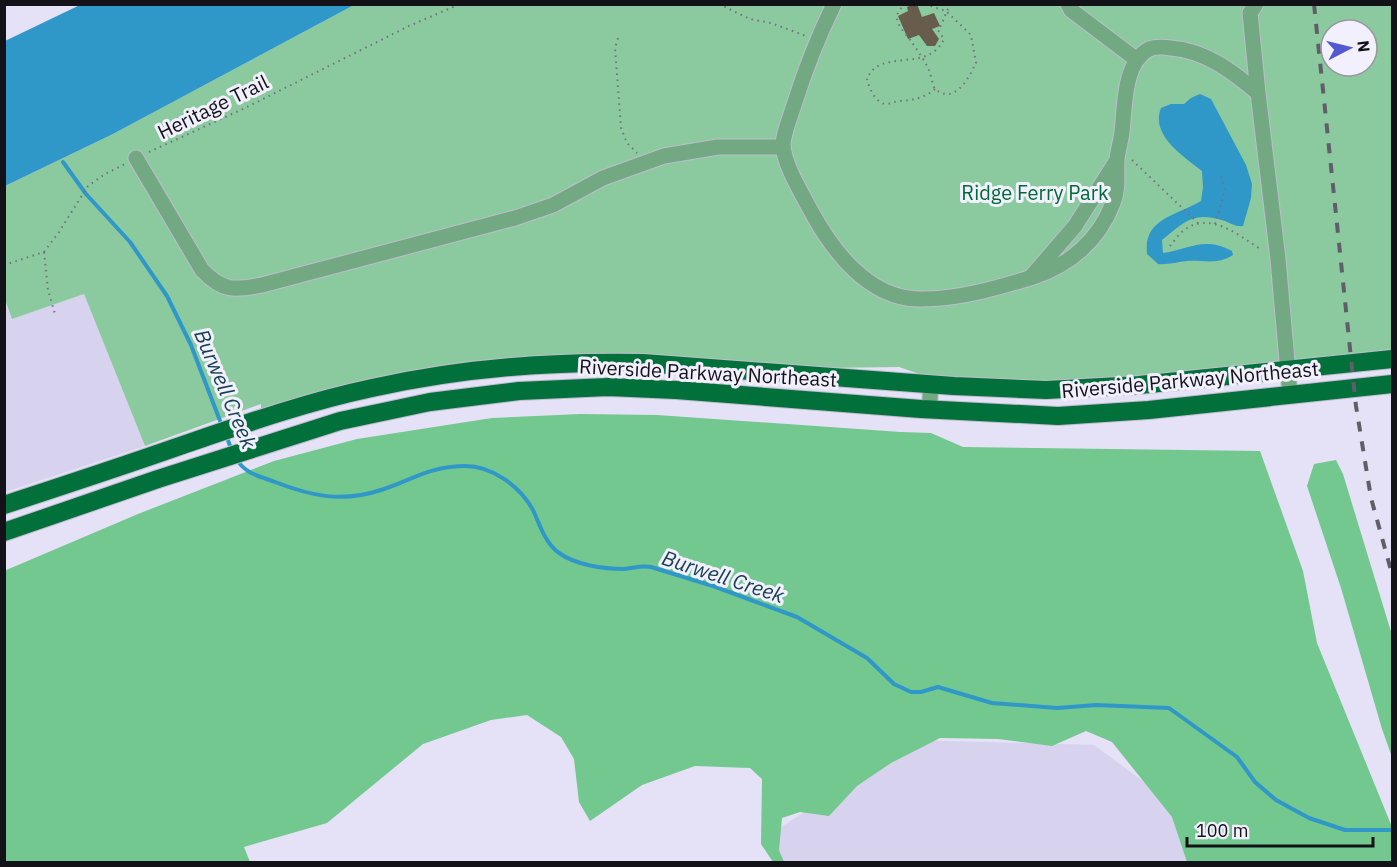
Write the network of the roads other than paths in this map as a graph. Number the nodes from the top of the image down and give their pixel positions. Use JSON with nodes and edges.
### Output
{"nodes":[{"id":1,"x":834,"y":4,"type":"edge"},
{"id":2,"x":1068,"y":4,"type":"edge"},
{"id":3,"x":1249,"y":7,"type":"edge"},
{"id":4,"x":1137,"y":60,"type":"junction"},
{"id":5,"x":1258,"y":93,"type":"junction"},
{"id":6,"x":783,"y":147,"type":"junction"},
{"id":7,"x":1118,"y":154,"type":"junction"},
{"id":8,"x":136,"y":158,"type":"road end"},
{"id":9,"x":1031,"y":277,"type":"junction"},
{"id":10,"x":1392,"y":359,"type":"edge"},
{"id":11,"x":1287,"y":370,"type":"junction"},
{"id":12,"x":1392,"y":384,"type":"edge"},
{"id":13,"x":931,"y":385,"type":"junction"},
{"id":14,"x":1290,"y":395,"type":"junction"},
{"id":15,"x":929,"y":410,"type":"junction"},
{"id":16,"x":4,"y":505,"type":"edge"},
{"id":17,"x":4,"y":531,"type":"edge"}],
"edges":[{"from":1,"to":6,"type":"lane"},
{"from":2,"to":4,"type":"lane"},
{"from":3,"to":5,"type":"lane"},
{"from":4,"to":5,"type":"lane"},
{"from":4,"to":7,"type":"lane"},
{"from":5,"to":11,"type":"lane"},
{"from":6,"to":8,"type":"lane"},
{"from":6,"to":9,"type":"lane"},
{"from":7,"to":9,"type":"lane"},
{"from":7,"to":9,"type":"lane"},
{"from":10,"to":11,"type":"main road","name":"Riverside Parkway Northeast"},
{"from":11,"to":13,"type":"main road","name":"Riverside Parkway Northeast"},
{"from":11,"to":14,"type":"lane"},
{"from":12,"to":14,"type":"main road","name":"Riverside Parkway Northeast"},
{"from":13,"to":15,"type":"lane"},
{"from":13,"to":16,"type":"main road","name":"Riverside Parkway Northeast"},
{"from":14,"to":15,"type":"main road","name":"Riverside Parkway Northeast"},
{"from":15,"to":17,"type":"main road","name":"Riverside Parkway Northeast"}]}
